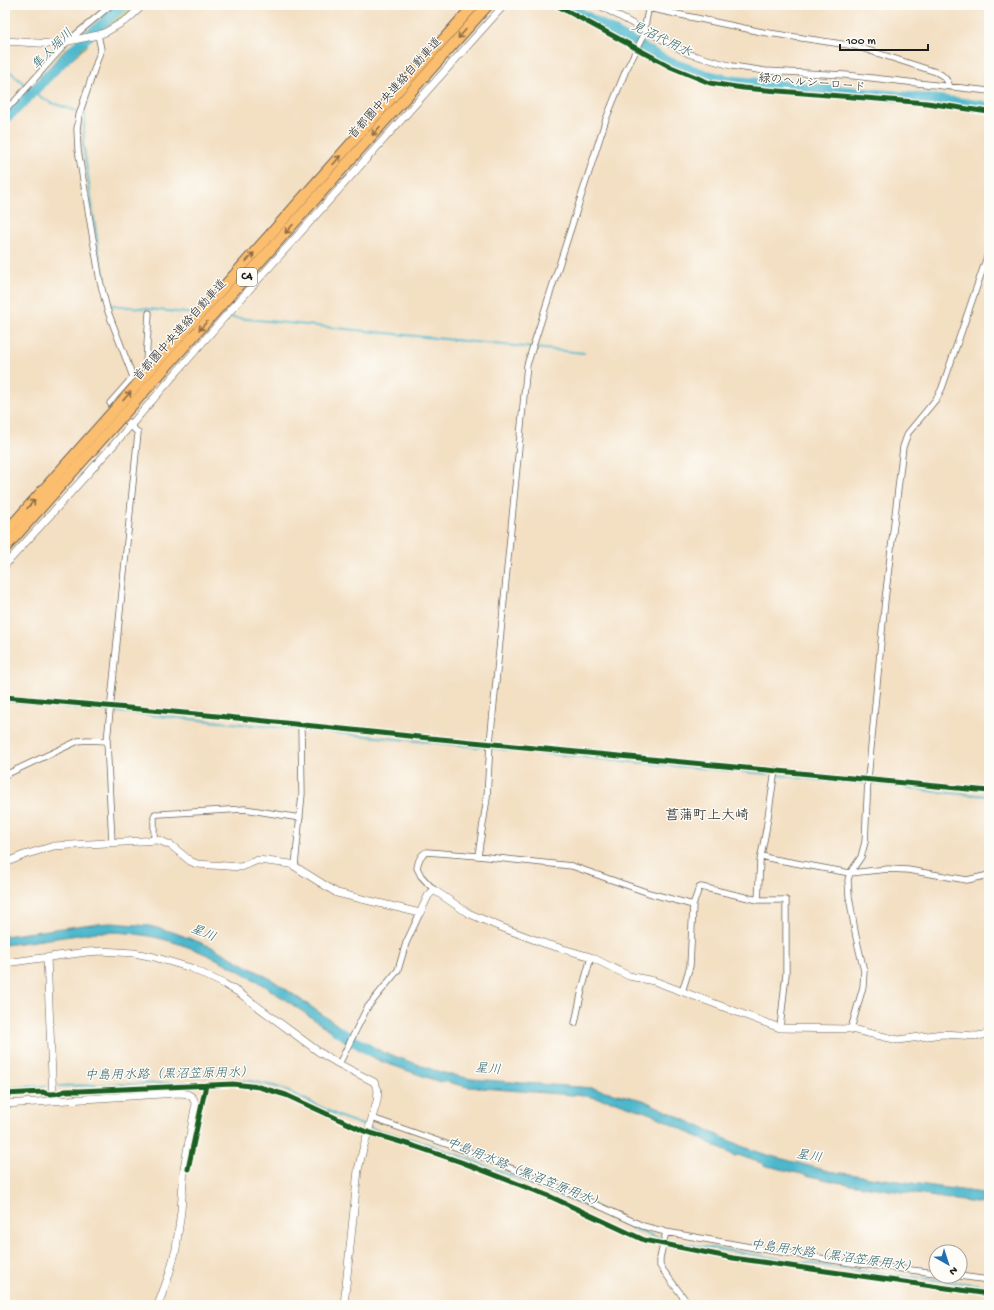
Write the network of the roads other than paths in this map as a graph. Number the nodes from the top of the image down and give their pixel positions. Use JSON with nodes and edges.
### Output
{"nodes":[{"id":1,"x":111,"y":5,"type":"edge"},
{"id":2,"x":142,"y":5,"type":"edge"},
{"id":3,"x":474,"y":5,"type":"edge"},
{"id":4,"x":488,"y":5,"type":"edge"},
{"id":5,"x":504,"y":5,"type":"edge"},
{"id":6,"x":598,"y":5,"type":"edge"},
{"id":7,"x":649,"y":7,"type":"edge"},
{"id":8,"x":645,"y":31,"type":"junction"},
{"id":9,"x":98,"y":35,"type":"junction"},
{"id":10,"x":5,"y":41,"type":"edge"},
{"id":11,"x":68,"y":41,"type":"junction"},
{"id":12,"x":950,"y":87,"type":"junction"},
{"id":13,"x":989,"y":91,"type":"edge"},
{"id":14,"x":5,"y":109,"type":"edge"},
{"id":15,"x":989,"y":251,"type":"edge"},
{"id":16,"x":149,"y":313,"type":"dead end"},
{"id":17,"x":146,"y":362,"type":"dead end"},
{"id":18,"x":131,"y":425,"type":"junction"},
{"id":19,"x":5,"y":533,"type":"edge"},
{"id":20,"x":5,"y":548,"type":"edge"},
{"id":21,"x":5,"y":565,"type":"edge"},
{"id":22,"x":5,"y":697,"type":"edge"},
{"id":23,"x":110,"y":707,"type":"junction"},
{"id":24,"x":301,"y":725,"type":"junction"},
{"id":25,"x":107,"y":742,"type":"junction"},
{"id":26,"x":490,"y":743,"type":"junction"},
{"id":27,"x":775,"y":770,"type":"junction"},
{"id":28,"x":5,"y":775,"type":"edge"},
{"id":29,"x":868,"y":780,"type":"junction"},
{"id":30,"x":989,"y":791,"type":"edge"},
{"id":31,"x":300,"y":818,"type":"junction"},
{"id":32,"x":154,"y":839,"type":"junction"},
{"id":33,"x":112,"y":842,"type":"junction"},
{"id":34,"x":478,"y":856,"type":"junction"},
{"id":35,"x":761,"y":856,"type":"junction"},
{"id":36,"x":5,"y":863,"type":"edge"},
{"id":37,"x":295,"y":866,"type":"junction"},
{"id":38,"x":850,"y":873,"type":"junction"},
{"id":39,"x":989,"y":875,"type":"edge"},
{"id":40,"x":434,"y":890,"type":"junction"},
{"id":41,"x":758,"y":900,"type":"junction"},
{"id":42,"x":693,"y":905,"type":"junction"},
{"id":43,"x":420,"y":912,"type":"junction"},
{"id":44,"x":47,"y":957,"type":"junction"},
{"id":45,"x":591,"y":957,"type":"junction"},
{"id":46,"x":5,"y":963,"type":"edge"},
{"id":47,"x":682,"y":992,"type":"junction"},
{"id":48,"x":575,"y":1023,"type":"dead end"},
{"id":49,"x":780,"y":1028,"type":"junction"},
{"id":50,"x":851,"y":1029,"type":"junction"},
{"id":51,"x":989,"y":1034,"type":"edge"},
{"id":52,"x":339,"y":1064,"type":"junction"},
{"id":53,"x":53,"y":1100,"type":"junction"},
{"id":54,"x":5,"y":1104,"type":"edge"},
{"id":55,"x":371,"y":1121,"type":"junction"},
{"id":56,"x":665,"y":1234,"type":"junction"},
{"id":57,"x":928,"y":1272,"type":"edge"},
{"id":58,"x":968,"y":1277,"type":"edge"},
{"id":59,"x":989,"y":1280,"type":"edge"},
{"id":60,"x":158,"y":1305,"type":"edge"},
{"id":61,"x":344,"y":1305,"type":"edge"},
{"id":62,"x":689,"y":1305,"type":"edge"}],
"edges":[{"from":1,"to":11,"type":"street"},
{"from":2,"to":9,"type":"street"},
{"from":19,"to":3,"type":"highway","name":"首都圏中央連絡自動車道","number":"C4","one_way":true,"bridge":true},
{"from":4,"to":20,"type":"highway","name":"首都圏中央連絡自動車道","number":"C4","one_way":true,"bridge":true},
{"from":5,"to":18,"type":"street"},
{"from":6,"to":8,"type":"street"},
{"from":7,"to":8,"type":"street"},
{"from":7,"to":12,"type":"street"},
{"from":8,"to":12,"type":"street"},
{"from":8,"to":26,"type":"street"},
{"from":9,"to":11,"type":"street"},
{"from":9,"to":18,"type":"street"},
{"from":10,"to":11,"type":"street"},
{"from":11,"to":14,"type":"street"},
{"from":12,"to":13,"type":"street"},
{"from":15,"to":29,"type":"street"},
{"from":16,"to":17,"type":"street"},
{"from":18,"to":21,"type":"street"},
{"from":18,"to":23,"type":"street"},
{"from":22,"to":23,"type":"street"},
{"from":23,"to":24,"type":"street"},
{"from":23,"to":25,"type":"street"},
{"from":24,"to":26,"type":"street"},
{"from":24,"to":31,"type":"street"},
{"from":25,"to":28,"type":"street"},
{"from":25,"to":33,"type":"street"},
{"from":26,"to":27,"type":"street"},
{"from":26,"to":34,"type":"street"},
{"from":27,"to":29,"type":"street"},
{"from":27,"to":35,"type":"street"},
{"from":29,"to":30,"type":"street"},
{"from":29,"to":38,"type":"street"},
{"from":31,"to":32,"type":"street"},
{"from":31,"to":37,"type":"street"},
{"from":32,"to":33,"type":"street"},
{"from":32,"to":37,"type":"street"},
{"from":33,"to":36,"type":"street"},
{"from":34,"to":40,"type":"street"},
{"from":34,"to":42,"type":"street"},
{"from":35,"to":38,"type":"street"},
{"from":35,"to":41,"type":"street"},
{"from":37,"to":43,"type":"street"},
{"from":38,"to":39,"type":"street"},
{"from":38,"to":50,"type":"street"},
{"from":40,"to":43,"type":"street"},
{"from":40,"to":45,"type":"street"},
{"from":41,"to":42,"type":"street"},
{"from":41,"to":49,"type":"street"},
{"from":42,"to":47,"type":"street"},
{"from":43,"to":52,"type":"street"},
{"from":44,"to":46,"type":"street"},
{"from":44,"to":52,"type":"street"},
{"from":44,"to":53,"type":"street"},
{"from":45,"to":47,"type":"street"},
{"from":45,"to":48,"type":"street"},
{"from":47,"to":49,"type":"street"},
{"from":49,"to":50,"type":"street"},
{"from":50,"to":51,"type":"street"},
{"from":52,"to":55,"type":"street"},
{"from":53,"to":54,"type":"street"},
{"from":53,"to":60,"type":"street"},
{"from":55,"to":56,"type":"street"},
{"from":55,"to":61,"type":"street"},
{"from":56,"to":57,"type":"street"},
{"from":56,"to":62,"type":"street"},
{"from":58,"to":59,"type":"street"}]}
